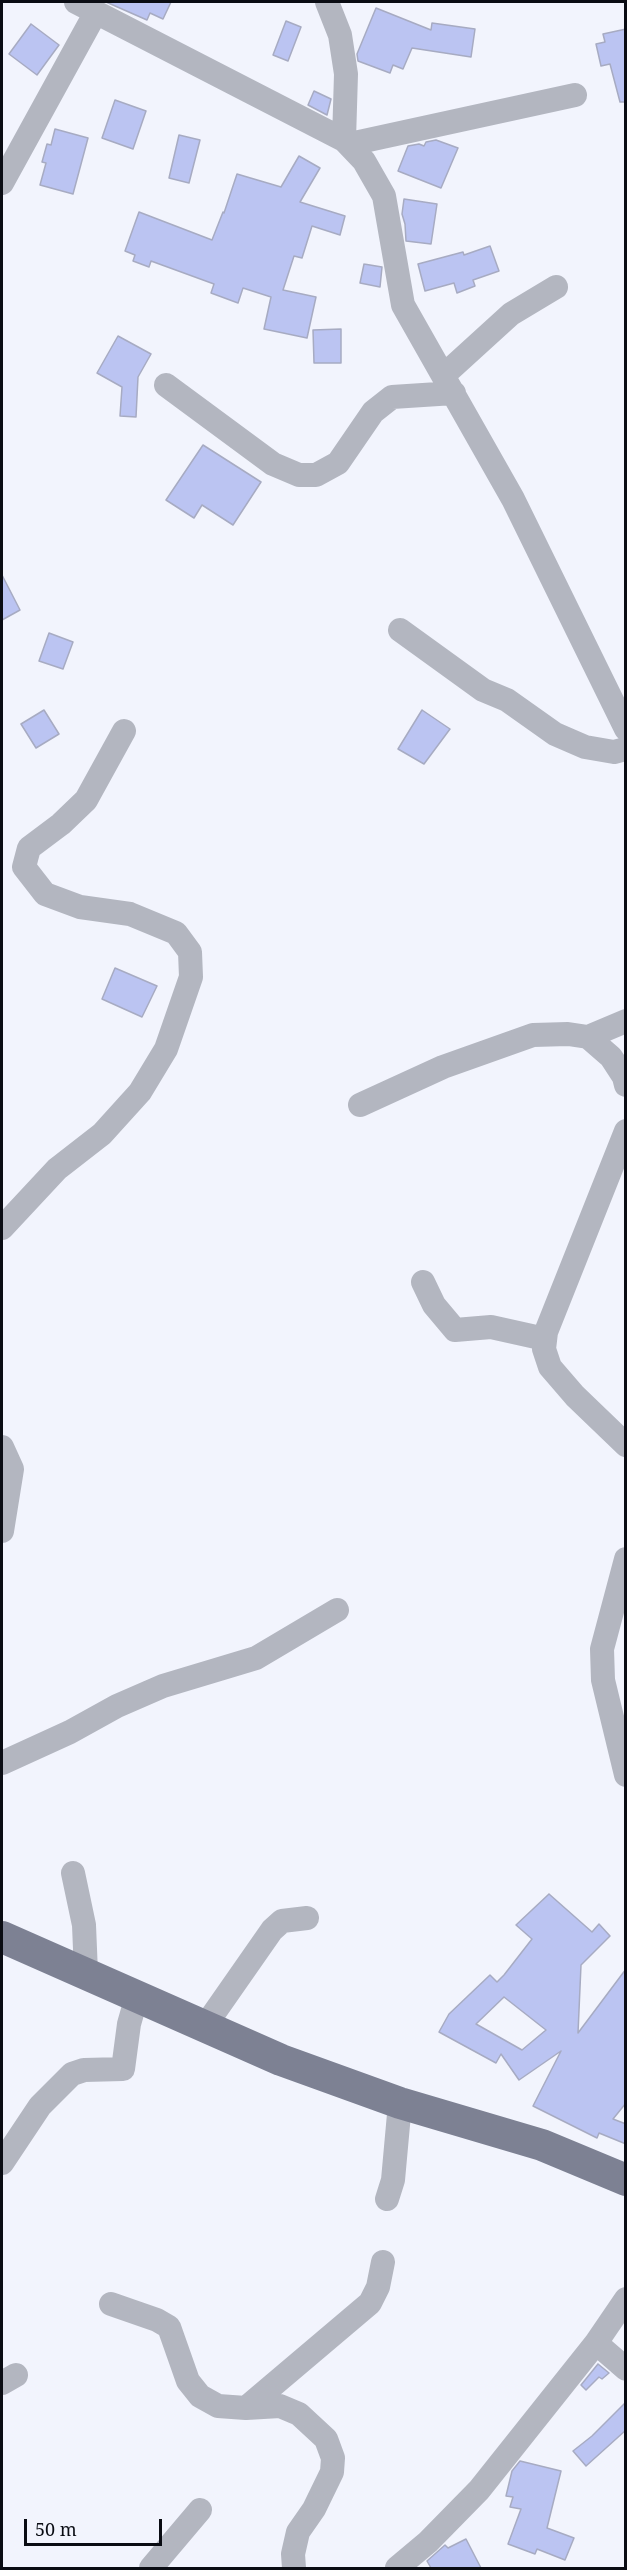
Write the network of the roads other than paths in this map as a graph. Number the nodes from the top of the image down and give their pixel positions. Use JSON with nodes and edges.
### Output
{"nodes":[{"id":1,"x":327,"y":2,"type":"edge"},
{"id":2,"x":86,"y":7,"type":"edge"},
{"id":3,"x":575,"y":95,"type":"dead end"},
{"id":4,"x":347,"y":142,"type":"junction"},
{"id":5,"x":2,"y":183,"type":"edge"},
{"id":6,"x":556,"y":287,"type":"dead end"},
{"id":7,"x":449,"y":384,"type":"junction"},
{"id":8,"x":166,"y":385,"type":"dead end"},
{"id":9,"x":400,"y":630,"type":"dead end"},
{"id":10,"x":626,"y":729,"type":"edge"},
{"id":11,"x":124,"y":731,"type":"dead end"},
{"id":12,"x":626,"y":749,"type":"edge"},
{"id":13,"x":626,"y":1021,"type":"edge"},
{"id":14,"x":588,"y":1037,"type":"junction"},
{"id":15,"x":626,"y":1085,"type":"edge"},
{"id":16,"x":360,"y":1105,"type":"dead end"},
{"id":17,"x":626,"y":1131,"type":"edge"},
{"id":18,"x":2,"y":1228,"type":"edge"},
{"id":19,"x":423,"y":1282,"type":"dead end"},
{"id":20,"x":545,"y":1339,"type":"junction"},
{"id":21,"x":626,"y":1445,"type":"edge"},
{"id":22,"x":2,"y":1447,"type":"edge"},
{"id":23,"x":2,"y":1531,"type":"edge"},
{"id":24,"x":626,"y":1559,"type":"edge"},
{"id":25,"x":337,"y":1610,"type":"dead end"},
{"id":26,"x":2,"y":1763,"type":"edge"},
{"id":27,"x":626,"y":1775,"type":"edge"},
{"id":28,"x":73,"y":1873,"type":"dead end"},
{"id":29,"x":307,"y":1918,"type":"dead end"},
{"id":30,"x":2,"y":1937,"type":"edge"},
{"id":31,"x":87,"y":1973,"type":"junction"},
{"id":32,"x":137,"y":1996,"type":"junction"},
{"id":33,"x":206,"y":2026,"type":"junction"},
{"id":34,"x":400,"y":2103,"type":"junction"},
{"id":35,"x":2,"y":2163,"type":"edge"},
{"id":36,"x":626,"y":2180,"type":"edge"},
{"id":37,"x":387,"y":2199,"type":"dead end"},
{"id":38,"x":383,"y":2262,"type":"dead end"},
{"id":39,"x":626,"y":2299,"type":"edge"},
{"id":40,"x":111,"y":2304,"type":"dead end"},
{"id":41,"x":596,"y":2343,"type":"junction"},
{"id":42,"x":626,"y":2369,"type":"edge"},
{"id":43,"x":246,"y":2408,"type":"junction"},
{"id":44,"x":200,"y":2510,"type":"dead end"},
{"id":45,"x":151,"y":2568,"type":"edge"},
{"id":46,"x":294,"y":2568,"type":"edge"},
{"id":47,"x":397,"y":2568,"type":"edge"}],
"edges":[{"from":1,"to":4,"type":"street"},
{"from":2,"to":4,"type":"street"},
{"from":2,"to":5,"type":"street"},
{"from":3,"to":4,"type":"street"},
{"from":4,"to":7,"type":"street"},
{"from":6,"to":7,"type":"street"},
{"from":7,"to":8,"type":"street"},
{"from":7,"to":10,"type":"street"},
{"from":9,"to":12,"type":"street"},
{"from":11,"to":18,"type":"street"},
{"from":13,"to":14,"type":"street"},
{"from":14,"to":15,"type":"street"},
{"from":14,"to":16,"type":"street"},
{"from":17,"to":20,"type":"street"},
{"from":19,"to":20,"type":"street"},
{"from":20,"to":21,"type":"street"},
{"from":22,"to":23,"type":"street"},
{"from":24,"to":27,"type":"street"},
{"from":25,"to":26,"type":"street"},
{"from":28,"to":31,"type":"street"},
{"from":29,"to":33,"type":"street"},
{"from":30,"to":31,"type":"main road"},
{"from":31,"to":32,"type":"main road"},
{"from":32,"to":33,"type":"main road"},
{"from":32,"to":35,"type":"street"},
{"from":33,"to":34,"type":"main road"},
{"from":34,"to":36,"type":"main road"},
{"from":34,"to":37,"type":"street"},
{"from":38,"to":43,"type":"street"},
{"from":39,"to":41,"type":"street"},
{"from":40,"to":43,"type":"street"},
{"from":41,"to":42,"type":"street"},
{"from":41,"to":47,"type":"street"},
{"from":43,"to":46,"type":"street"},
{"from":44,"to":45,"type":"street"}]}
